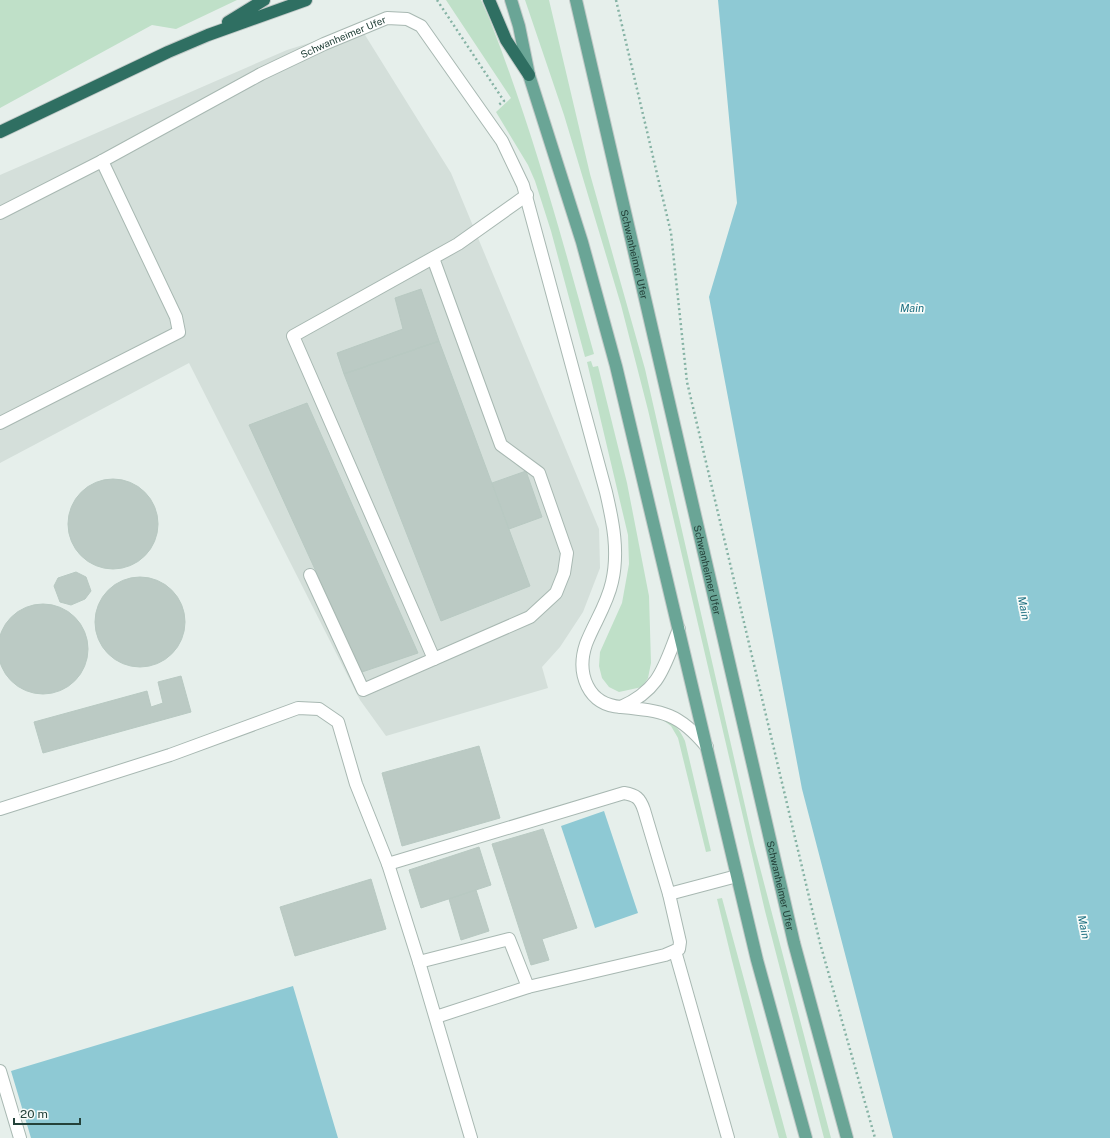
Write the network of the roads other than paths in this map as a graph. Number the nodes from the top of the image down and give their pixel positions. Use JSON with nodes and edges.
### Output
{"nodes":[{"id":1,"x":264,"y":0,"type":"edge"},
{"id":2,"x":306,"y":0,"type":"edge"},
{"id":3,"x":489,"y":0,"type":"edge"},
{"id":4,"x":510,"y":0,"type":"edge"},
{"id":5,"x":576,"y":0,"type":"edge"},
{"id":6,"x":208,"y":35,"type":"junction"},
{"id":7,"x":529,"y":75,"type":"junction"},
{"id":8,"x":0,"y":132,"type":"edge"},
{"id":9,"x":102,"y":161,"type":"junction"},
{"id":10,"x":527,"y":195,"type":"junction"},
{"id":11,"x":0,"y":213,"type":"edge"},
{"id":12,"x":433,"y":258,"type":"junction"},
{"id":13,"x":0,"y":423,"type":"edge"},
{"id":14,"x":310,"y":575,"type":"dead end"},
{"id":15,"x":679,"y":629,"type":"junction"},
{"id":16,"x":434,"y":658,"type":"junction"},
{"id":17,"x":622,"y":707,"type":"junction"},
{"id":18,"x":707,"y":747,"type":"junction"},
{"id":19,"x":0,"y":809,"type":"edge"},
{"id":20,"x":388,"y":864,"type":"junction"},
{"id":21,"x":737,"y":876,"type":"junction"},
{"id":22,"x":669,"y":894,"type":"junction"},
{"id":23,"x":674,"y":951,"type":"junction"},
{"id":24,"x":419,"y":962,"type":"junction"},
{"id":25,"x":528,"y":987,"type":"junction"},
{"id":26,"x":436,"y":1017,"type":"junction"},
{"id":27,"x":0,"y":1071,"type":"edge"},
{"id":28,"x":20,"y":1138,"type":"edge"},
{"id":29,"x":471,"y":1138,"type":"edge"},
{"id":30,"x":728,"y":1138,"type":"edge"},
{"id":31,"x":806,"y":1138,"type":"edge"},
{"id":32,"x":847,"y":1138,"type":"edge"}],
"edges":[{"from":1,"to":6,"type":"highway"},
{"from":2,"to":6,"type":"highway"},
{"from":3,"to":7,"type":"highway"},
{"from":4,"to":7,"type":"main road","name":"Schwanheimer Ufer"},
{"from":5,"to":32,"type":"main road","name":"Schwanheimer Ufer"},
{"from":6,"to":8,"type":"highway"},
{"from":7,"to":15,"type":"main road","name":"Schwanheimer Ufer"},
{"from":9,"to":10,"type":"lane","name":"Schwanheimer Ufer"},
{"from":9,"to":11,"type":"lane","name":"Schwanheimer Ufer"},
{"from":9,"to":13,"type":"lane"},
{"from":10,"to":12,"type":"lane"},
{"from":10,"to":17,"type":"lane","name":"Schwanheimer Ufer"},
{"from":12,"to":16,"type":"lane"},
{"from":12,"to":16,"type":"lane"},
{"from":14,"to":16,"type":"lane"},
{"from":15,"to":17,"type":"lane"},
{"from":15,"to":18,"type":"main road","name":"Schwanheimer Ufer"},
{"from":17,"to":18,"type":"lane","name":"Schwanheimer Ufer"},
{"from":18,"to":21,"type":"main road","name":"Schwanheimer Ufer"},
{"from":19,"to":20,"type":"lane"},
{"from":20,"to":22,"type":"lane"},
{"from":20,"to":24,"type":"lane"},
{"from":21,"to":22,"type":"lane"},
{"from":21,"to":31,"type":"main road","name":"Schwanheimer Ufer"},
{"from":22,"to":23,"type":"lane"},
{"from":23,"to":25,"type":"lane"},
{"from":23,"to":30,"type":"lane"},
{"from":24,"to":25,"type":"lane"},
{"from":24,"to":26,"type":"lane"},
{"from":25,"to":26,"type":"lane"},
{"from":26,"to":29,"type":"lane"},
{"from":27,"to":28,"type":"lane"}]}
